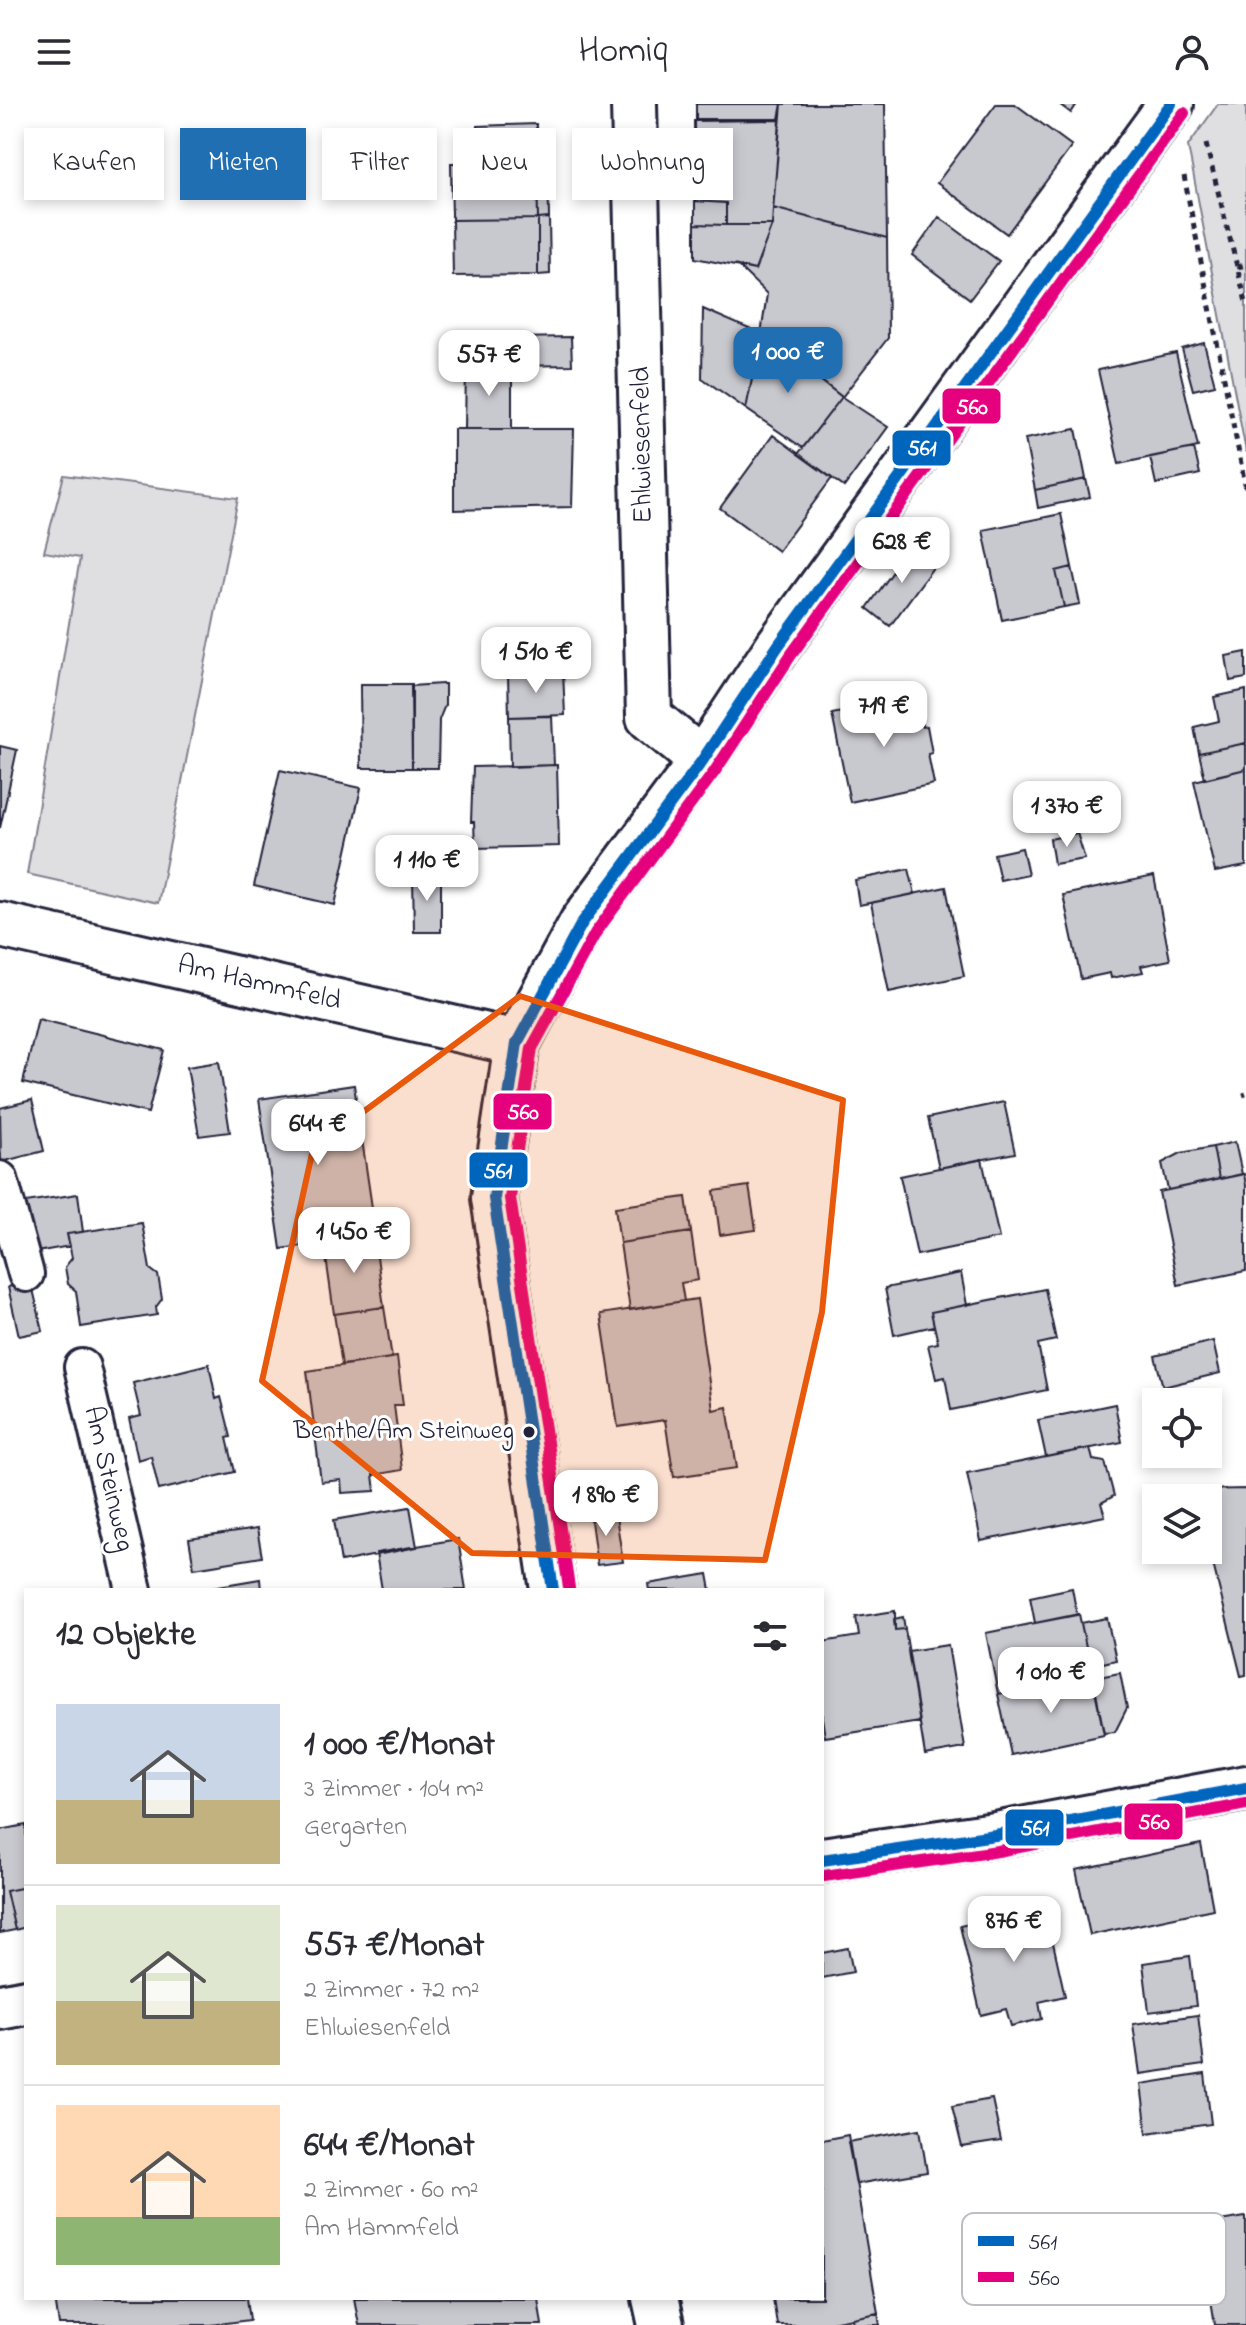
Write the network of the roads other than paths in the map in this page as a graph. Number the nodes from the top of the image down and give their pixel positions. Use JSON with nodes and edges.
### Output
{"nodes":[{"id":1,"x":634,"y":104,"type":"edge"},
{"id":2,"x":1170,"y":105,"type":"edge"},
{"id":3,"x":702,"y":761,"type":"junction"},
{"id":4,"x":0,"y":925,"type":"edge"},
{"id":5,"x":517,"y":1043,"type":"junction"},
{"id":6,"x":0,"y":1179,"type":"edge"},
{"id":7,"x":26,"y":1274,"type":"dead end"},
{"id":8,"x":82,"y":1367,"type":"dead end"},
{"id":9,"x":134,"y":1588,"type":"edge"},
{"id":10,"x":553,"y":1588,"type":"edge"},
{"id":11,"x":1246,"y":1788,"type":"edge"},
{"id":12,"x":824,"y":1860,"type":"edge"},
{"id":13,"x":24,"y":2002,"type":"edge"},
{"id":14,"x":0,"y":2007,"type":"edge"},
{"id":15,"x":655,"y":2300,"type":"edge"},
{"id":16,"x":661,"y":2325,"type":"edge"}],
"edges":[{"from":1,"to":3,"type":"street","name":"Ehlwiesenfeld"},
{"from":2,"to":3,"type":"street"},
{"from":3,"to":5,"type":"street"},
{"from":4,"to":5,"type":"street","name":"Am Hammfeld"},
{"from":5,"to":10,"type":"street"},
{"from":6,"to":7,"type":"lane"},
{"from":8,"to":9,"type":"lane","name":"Am Steinweg"},
{"from":11,"to":12,"type":"street"},
{"from":13,"to":14,"type":"street"},
{"from":15,"to":16,"type":"street"}]}
